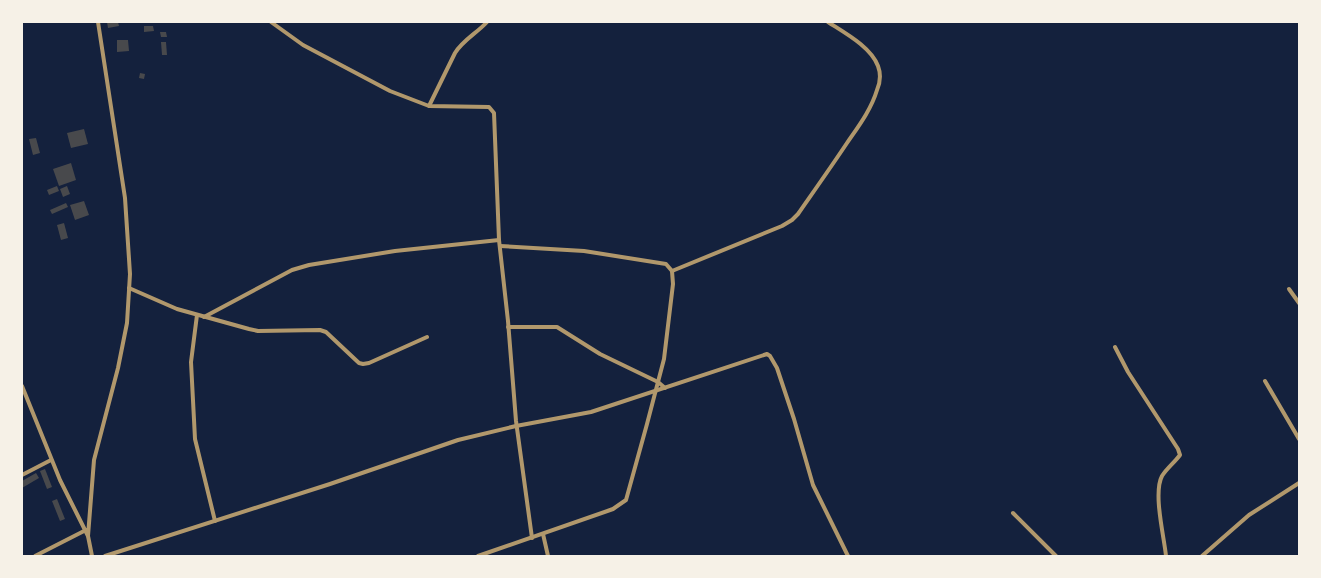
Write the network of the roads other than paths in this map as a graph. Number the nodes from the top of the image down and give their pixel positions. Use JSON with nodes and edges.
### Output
{"nodes":[{"id":1,"x":98,"y":22,"type":"edge"},
{"id":2,"x":271,"y":22,"type":"edge"},
{"id":3,"x":487,"y":22,"type":"edge"},
{"id":4,"x":828,"y":22,"type":"edge"},
{"id":5,"x":429,"y":106,"type":"junction"},
{"id":6,"x":499,"y":240,"type":"junction"},
{"id":7,"x":500,"y":246,"type":"junction"},
{"id":8,"x":672,"y":271,"type":"junction"},
{"id":9,"x":129,"y":288,"type":"junction"},
{"id":10,"x":1288,"y":289,"type":"dead end"},
{"id":11,"x":1299,"y":303,"type":"edge"},
{"id":12,"x":197,"y":315,"type":"junction"},
{"id":13,"x":204,"y":317,"type":"junction"},
{"id":14,"x":508,"y":327,"type":"junction"},
{"id":15,"x":427,"y":337,"type":"dead end"},
{"id":16,"x":1115,"y":348,"type":"dead end"},
{"id":17,"x":1265,"y":381,"type":"dead end"},
{"id":18,"x":658,"y":382,"type":"junction"},
{"id":19,"x":22,"y":386,"type":"edge"},
{"id":20,"x":666,"y":388,"type":"junction"},
{"id":21,"x":656,"y":391,"type":"junction"},
{"id":22,"x":516,"y":426,"type":"junction"},
{"id":23,"x":1299,"y":439,"type":"edge"},
{"id":24,"x":51,"y":460,"type":"junction"},
{"id":25,"x":22,"y":475,"type":"edge"},
{"id":26,"x":1299,"y":483,"type":"edge"},
{"id":27,"x":1013,"y":513,"type":"dead end"},
{"id":28,"x":215,"y":521,"type":"junction"},
{"id":29,"x":86,"y":530,"type":"junction"},
{"id":30,"x":543,"y":534,"type":"junction"},
{"id":31,"x":88,"y":536,"type":"junction"},
{"id":32,"x":532,"y":538,"type":"junction"},
{"id":33,"x":35,"y":556,"type":"edge"},
{"id":34,"x":92,"y":556,"type":"edge"},
{"id":35,"x":105,"y":556,"type":"edge"},
{"id":36,"x":478,"y":556,"type":"edge"},
{"id":37,"x":548,"y":556,"type":"edge"},
{"id":38,"x":848,"y":556,"type":"edge"},
{"id":39,"x":1056,"y":556,"type":"edge"},
{"id":40,"x":1166,"y":556,"type":"edge"},
{"id":41,"x":1202,"y":556,"type":"edge"}],
"edges":[{"from":1,"to":9,"type":"street"},
{"from":2,"to":5,"type":"street"},
{"from":3,"to":5,"type":"street"},
{"from":4,"to":8,"type":"street"},
{"from":5,"to":6,"type":"street"},
{"from":6,"to":7,"type":"street"},
{"from":6,"to":13,"type":"street"},
{"from":7,"to":8,"type":"street"},
{"from":7,"to":14,"type":"street"},
{"from":8,"to":18,"type":"street"},
{"from":9,"to":12,"type":"street"},
{"from":9,"to":31,"type":"street"},
{"from":10,"to":11,"type":"street"},
{"from":12,"to":13,"type":"street"},
{"from":12,"to":28,"type":"street"},
{"from":13,"to":15,"type":"street"},
{"from":14,"to":18,"type":"street"},
{"from":14,"to":22,"type":"street"},
{"from":16,"to":40,"type":"street"},
{"from":17,"to":23,"type":"street"},
{"from":18,"to":20,"type":"street"},
{"from":18,"to":21,"type":"street"},
{"from":19,"to":24,"type":"street"},
{"from":20,"to":21,"type":"street"},
{"from":20,"to":38,"type":"street"},
{"from":21,"to":22,"type":"street"},
{"from":21,"to":30,"type":"street"},
{"from":22,"to":28,"type":"street"},
{"from":22,"to":32,"type":"street"},
{"from":24,"to":25,"type":"street"},
{"from":24,"to":29,"type":"street"},
{"from":26,"to":41,"type":"street"},
{"from":27,"to":39,"type":"street"},
{"from":28,"to":35,"type":"street"},
{"from":29,"to":31,"type":"street"},
{"from":29,"to":33,"type":"street"},
{"from":30,"to":32,"type":"street"},
{"from":30,"to":37,"type":"street"},
{"from":31,"to":34,"type":"street"},
{"from":32,"to":36,"type":"street"}]}
